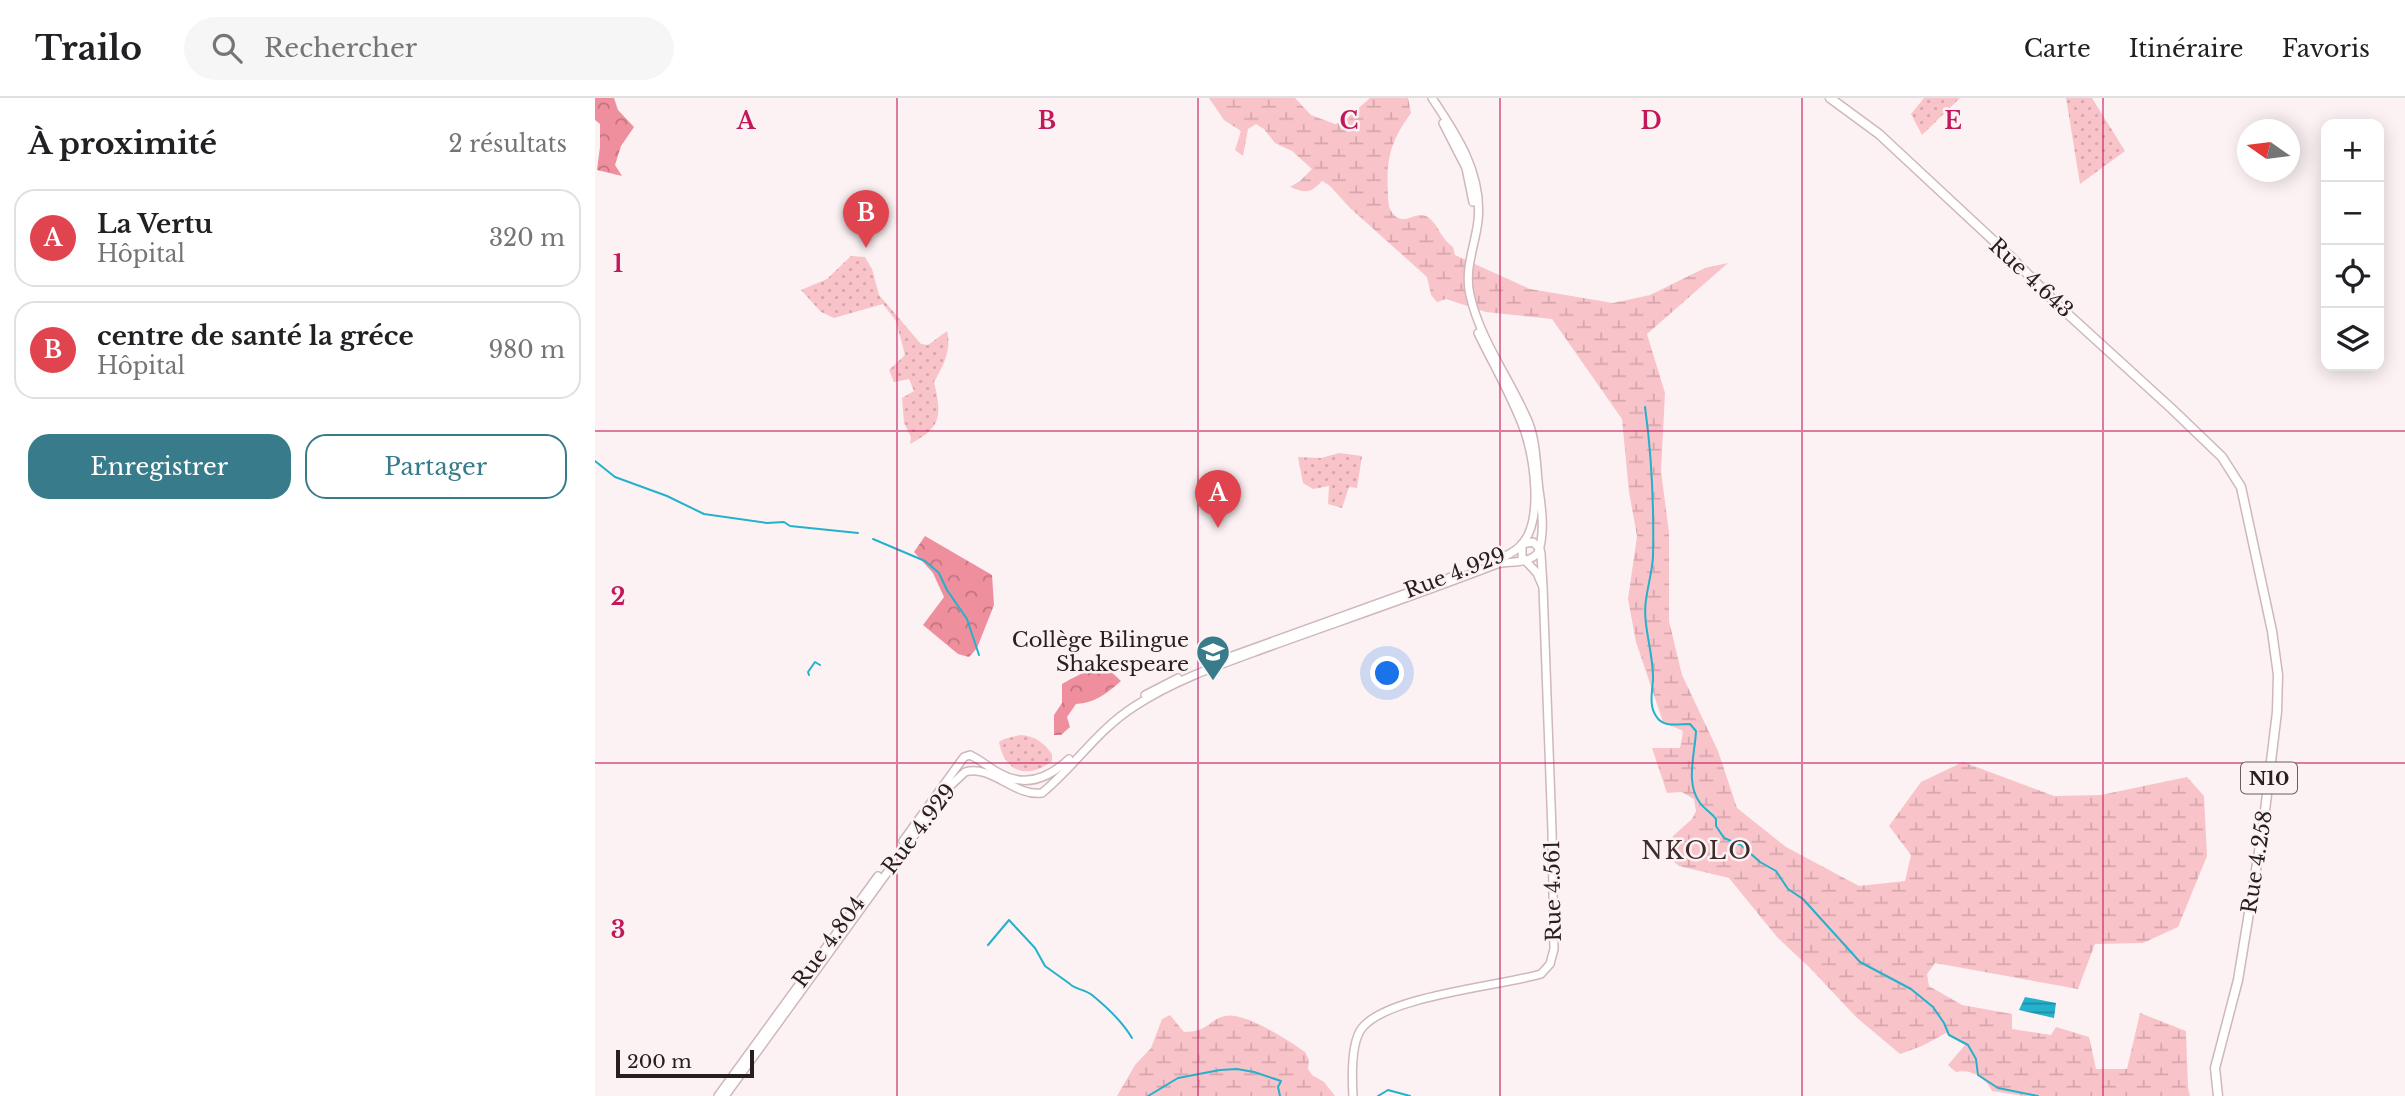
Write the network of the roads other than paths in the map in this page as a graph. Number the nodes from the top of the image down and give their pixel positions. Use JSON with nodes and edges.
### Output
{"nodes":[{"id":1,"x":1426,"y":98,"type":"edge"},
{"id":2,"x":1432,"y":98,"type":"edge"},
{"id":3,"x":1829,"y":98,"type":"edge"},
{"id":4,"x":2227,"y":463,"type":"joint"},
{"id":5,"x":1522,"y":544,"type":"junction"},
{"id":6,"x":1540,"y":549,"type":"junction"},
{"id":7,"x":1529,"y":560,"type":"junction"},
{"id":8,"x":1543,"y":587,"type":"junction"},
{"id":9,"x":966,"y":758,"type":"junction"},
{"id":10,"x":968,"y":770,"type":"junction"},
{"id":11,"x":1036,"y":780,"type":"junction"},
{"id":12,"x":1046,"y":790,"type":"junction"},
{"id":13,"x":1030,"y":793,"type":"junction"},
{"id":14,"x":718,"y":1096,"type":"edge"},
{"id":15,"x":725,"y":1096,"type":"edge"},
{"id":16,"x":1353,"y":1096,"type":"edge"},
{"id":17,"x":2218,"y":1096,"type":"edge"}],
"edges":[{"from":1,"to":5,"type":"main road","name":"Rue 4.929"},
{"from":2,"to":6,"type":"main road","name":"Rue 4.561"},
{"from":3,"to":4,"type":"highway","name":"Rue 4.643","number":"N10"},
{"from":4,"to":17,"type":"highway","name":"Rue 4.258","number":"N10"},
{"from":5,"to":6,"type":"main road"},
{"from":5,"to":7,"type":"main road"},
{"from":5,"to":11,"type":"main road","name":"Rue 4.929"},
{"from":6,"to":7,"type":"main road"},
{"from":6,"to":8,"type":"main road","name":"Rue 4.561"},
{"from":7,"to":8,"type":"main road"},
{"from":7,"to":12,"type":"main road","name":"Rue 4.929"},
{"from":8,"to":16,"type":"main road","name":"Rue 4.561"},
{"from":9,"to":10,"type":"main road"},
{"from":9,"to":10,"type":"main road"},
{"from":9,"to":11,"type":"main road"},
{"from":9,"to":14,"type":"main road","name":"Rue 4.804"},
{"from":10,"to":13,"type":"main road","name":"Rue 4.929"},
{"from":10,"to":15,"type":"main road","name":"Rue 4.929"},
{"from":11,"to":12,"type":"main road"},
{"from":11,"to":13,"type":"main road"},
{"from":12,"to":13,"type":"main road"}]}
